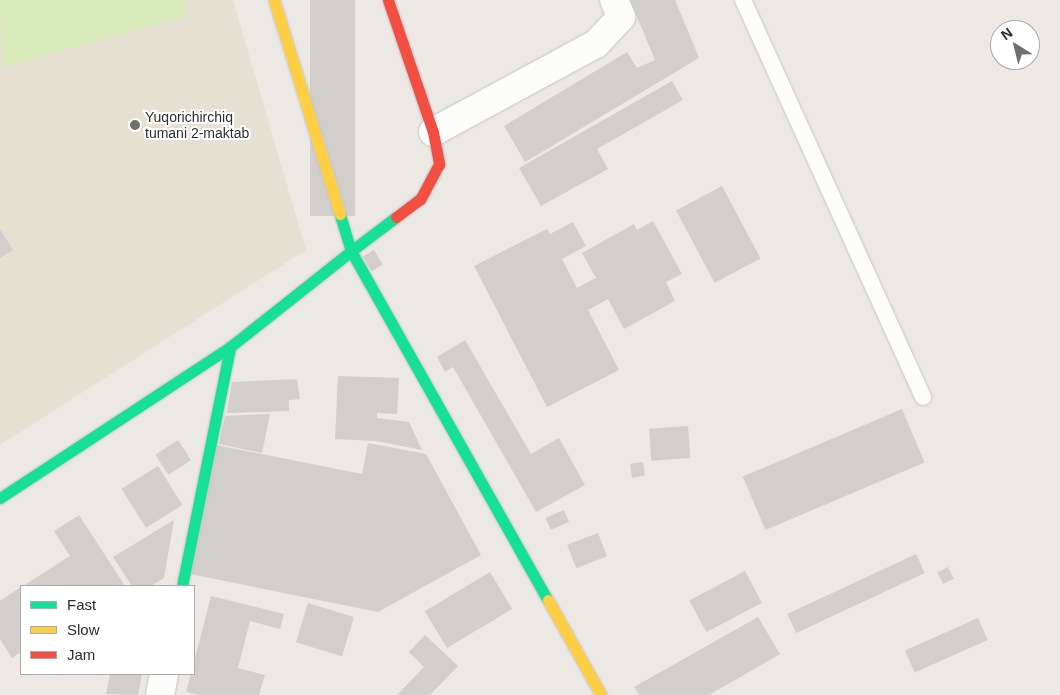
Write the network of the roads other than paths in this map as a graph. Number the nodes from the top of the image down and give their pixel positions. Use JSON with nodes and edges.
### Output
{"nodes":[{"id":1,"x":274,"y":0,"type":"edge"},
{"id":2,"x":388,"y":0,"type":"edge"},
{"id":3,"x":614,"y":0,"type":"edge"},
{"id":4,"x":743,"y":0,"type":"edge"},
{"id":5,"x":433,"y":132,"type":"junction"},
{"id":6,"x":351,"y":251,"type":"junction"},
{"id":7,"x":230,"y":347,"type":"junction"},
{"id":8,"x":923,"y":397,"type":"dead end"},
{"id":9,"x":0,"y":498,"type":"edge"},
{"id":10,"x":182,"y":585,"type":"edge"},
{"id":11,"x":164,"y":675,"type":"edge"},
{"id":12,"x":160,"y":695,"type":"edge"},
{"id":13,"x":601,"y":695,"type":"edge"}],
"edges":[{"from":1,"to":6,"type":"street"},
{"from":2,"to":5,"type":"street"},
{"from":3,"to":5,"type":"street"},
{"from":4,"to":8,"type":"lane"},
{"from":5,"to":6,"type":"street"},
{"from":6,"to":7,"type":"street"},
{"from":6,"to":13,"type":"street"},
{"from":7,"to":9,"type":"street"},
{"from":7,"to":10,"type":"street"},
{"from":11,"to":12,"type":"street"}]}
